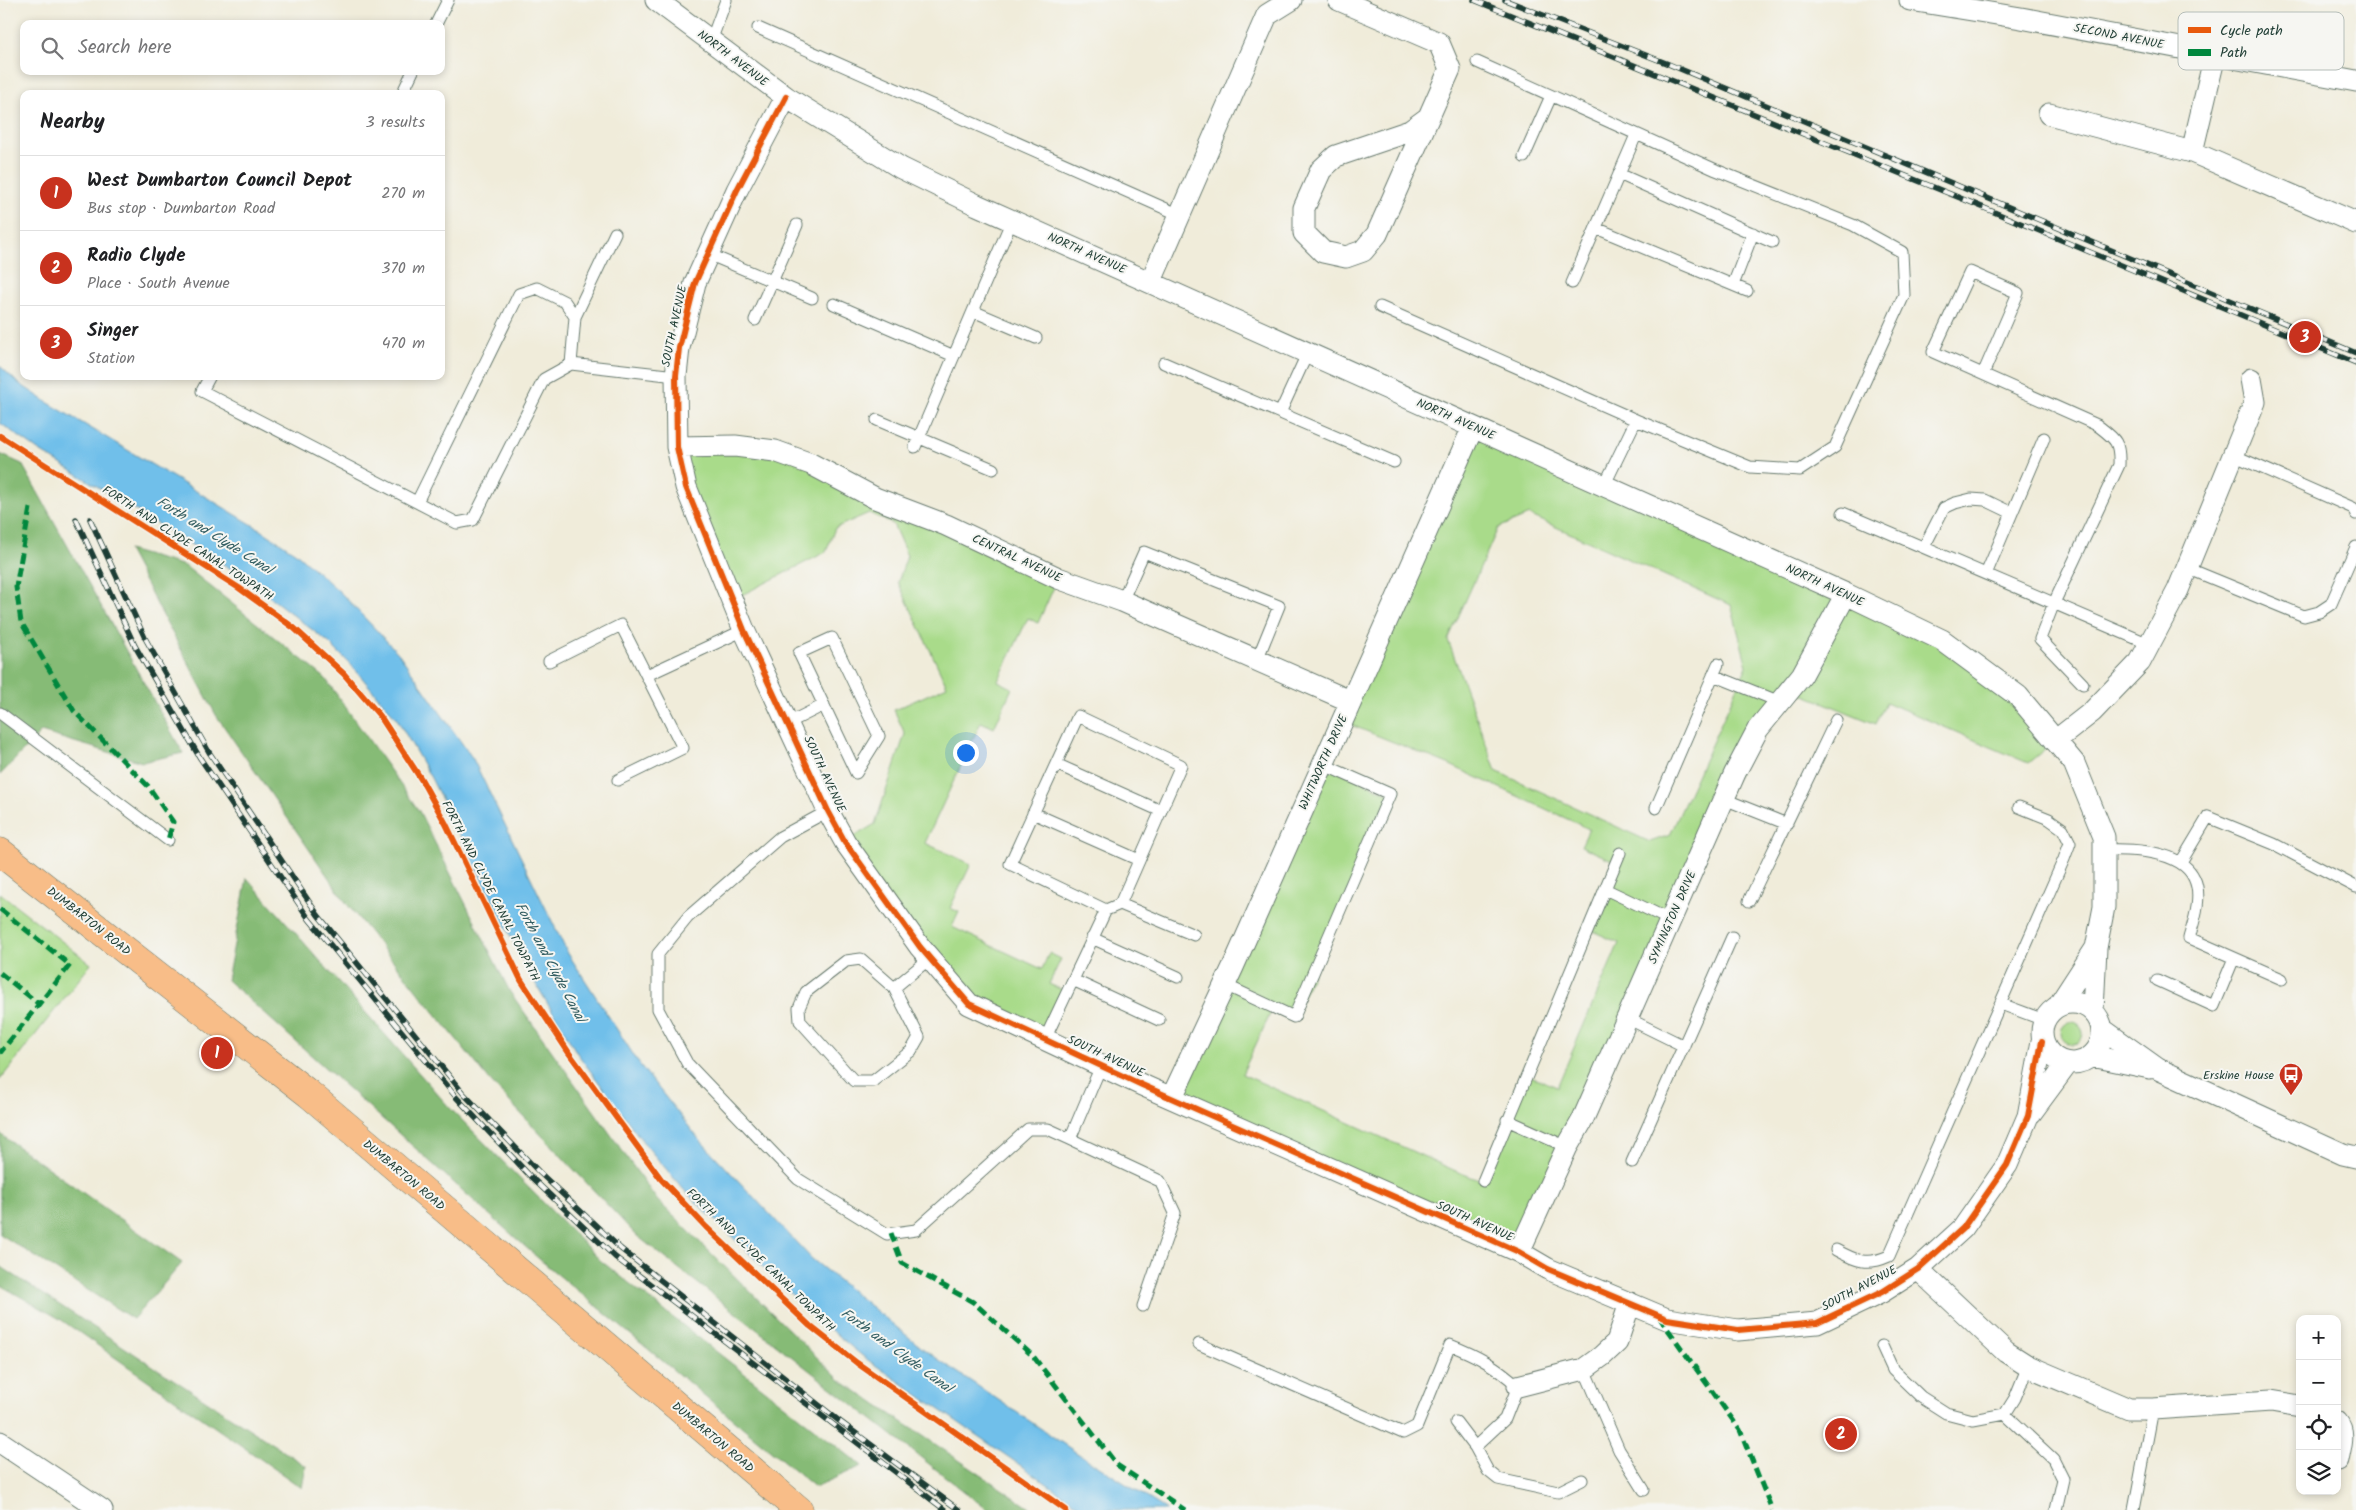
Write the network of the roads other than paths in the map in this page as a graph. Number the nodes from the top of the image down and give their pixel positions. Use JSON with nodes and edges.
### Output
{"nodes":[{"id":1,"x":448,"y":0,"type":"edge"},
{"id":2,"x":656,"y":0,"type":"edge"},
{"id":3,"x":726,"y":0,"type":"edge"},
{"id":4,"x":1291,"y":0,"type":"edge"},
{"id":5,"x":1339,"y":0,"type":"edge"},
{"id":6,"x":1914,"y":0,"type":"edge"},
{"id":7,"x":438,"y":20,"type":"edge"},
{"id":8,"x":758,"y":28,"type":"dead end"},
{"id":9,"x":711,"y":41,"type":"junction"},
{"id":10,"x":2178,"y":47,"type":"edge"},
{"id":11,"x":1478,"y":62,"type":"dead end"},
{"id":12,"x":2211,"y":70,"type":"edge"},
{"id":13,"x":2299,"y":70,"type":"edge"},
{"id":14,"x":411,"y":75,"type":"edge"},
{"id":15,"x":2356,"y":81,"type":"edge"},
{"id":16,"x":404,"y":90,"type":"edge"},
{"id":17,"x":1551,"y":96,"type":"junction"},
{"id":18,"x":786,"y":97,"type":"junction"},
{"id":19,"x":2049,"y":114,"type":"dead end"},
{"id":20,"x":1429,"y":117,"type":"junction"},
{"id":21,"x":1636,"y":135,"type":"junction"},
{"id":22,"x":2192,"y":152,"type":"junction"},
{"id":23,"x":1524,"y":157,"type":"dead end"},
{"id":24,"x":1619,"y":174,"type":"junction"},
{"id":25,"x":1180,"y":215,"type":"junction"},
{"id":26,"x":1012,"y":220,"type":"junction"},
{"id":27,"x":2356,"y":223,"type":"edge"},
{"id":28,"x":797,"y":225,"type":"dead end"},
{"id":29,"x":1596,"y":228,"type":"junction"},
{"id":30,"x":616,"y":233,"type":"dead end"},
{"id":31,"x":1753,"y":233,"type":"junction"},
{"id":32,"x":1772,"y":242,"type":"dead end"},
{"id":33,"x":708,"y":254,"type":"junction"},
{"id":34,"x":771,"y":281,"type":"junction"},
{"id":35,"x":1151,"y":281,"type":"junction"},
{"id":36,"x":1572,"y":283,"type":"dead end"},
{"id":37,"x":1733,"y":285,"type":"junction"},
{"id":38,"x":1747,"y":291,"type":"dead end"},
{"id":39,"x":812,"y":298,"type":"dead end"},
{"id":40,"x":834,"y":304,"type":"dead end"},
{"id":41,"x":1380,"y":307,"type":"dead end"},
{"id":42,"x":973,"y":311,"type":"junction"},
{"id":43,"x":575,"y":317,"type":"junction"},
{"id":44,"x":755,"y":320,"type":"dead end"},
{"id":45,"x":1036,"y":338,"type":"dead end"},
{"id":46,"x":1308,"y":352,"type":"junction"},
{"id":47,"x":954,"y":356,"type":"junction"},
{"id":48,"x":1164,"y":363,"type":"dead end"},
{"id":49,"x":571,"y":364,"type":"junction"},
{"id":50,"x":1982,"y":374,"type":"junction"},
{"id":51,"x":676,"y":376,"type":"junction"},
{"id":52,"x":2251,"y":379,"type":"dead end"},
{"id":53,"x":208,"y":380,"type":"edge"},
{"id":54,"x":1280,"y":413,"type":"junction"},
{"id":55,"x":877,"y":420,"type":"dead end"},
{"id":56,"x":1636,"y":420,"type":"junction"},
{"id":57,"x":1473,"y":427,"type":"junction"},
{"id":58,"x":2044,"y":438,"type":"dead end"},
{"id":59,"x":917,"y":442,"type":"junction"},
{"id":60,"x":677,"y":447,"type":"junction"},
{"id":61,"x":2233,"y":455,"type":"junction"},
{"id":62,"x":1394,"y":462,"type":"dead end"},
{"id":63,"x":993,"y":469,"type":"dead end"},
{"id":64,"x":1604,"y":486,"type":"junction"},
{"id":65,"x":418,"y":502,"type":"junction"},
{"id":66,"x":1843,"y":513,"type":"dead end"},
{"id":67,"x":2012,"y":513,"type":"junction"},
{"id":68,"x":2356,"y":514,"type":"edge"},
{"id":69,"x":2356,"y":547,"type":"edge"},
{"id":70,"x":1924,"y":548,"type":"junction"},
{"id":71,"x":2186,"y":568,"type":"junction"},
{"id":72,"x":1986,"y":574,"type":"junction"},
{"id":73,"x":1846,"y":594,"type":"junction"},
{"id":74,"x":1122,"y":602,"type":"junction"},
{"id":75,"x":2054,"y":604,"type":"junction"},
{"id":76,"x":744,"y":630,"type":"junction"},
{"id":77,"x":2149,"y":644,"type":"junction"},
{"id":78,"x":1257,"y":660,"type":"junction"},
{"id":79,"x":549,"y":661,"type":"dead end"},
{"id":80,"x":1718,"y":664,"type":"dead end"},
{"id":81,"x":646,"y":675,"type":"junction"},
{"id":82,"x":1713,"y":675,"type":"junction"},
{"id":83,"x":2083,"y":684,"type":"dead end"},
{"id":84,"x":1350,"y":700,"type":"junction"},
{"id":85,"x":1780,"y":702,"type":"junction"},
{"id":86,"x":824,"y":704,"type":"junction"},
{"id":87,"x":0,"y":713,"type":"edge"},
{"id":88,"x":1836,"y":720,"type":"dead end"},
{"id":89,"x":788,"y":723,"type":"junction"},
{"id":90,"x":2055,"y":741,"type":"junction"},
{"id":91,"x":1056,"y":764,"type":"junction"},
{"id":92,"x":1322,"y":764,"type":"junction"},
{"id":93,"x":618,"y":780,"type":"dead end"},
{"id":94,"x":1724,"y":799,"type":"junction"},
{"id":95,"x":2019,"y":807,"type":"dead end"},
{"id":96,"x":1656,"y":808,"type":"dead end"},
{"id":97,"x":1161,"y":810,"type":"junction"},
{"id":98,"x":828,"y":811,"type":"junction"},
{"id":99,"x":1033,"y":813,"type":"junction"},
{"id":100,"x":1787,"y":824,"type":"junction"},
{"id":101,"x":168,"y":840,"type":"dead end"},
{"id":102,"x":2104,"y":850,"type":"junction"},
{"id":103,"x":0,"y":852,"type":"edge"},
{"id":104,"x":1620,"y":853,"type":"dead end"},
{"id":105,"x":1139,"y":860,"type":"junction"},
{"id":106,"x":2181,"y":862,"type":"junction"},
{"id":107,"x":2356,"y":887,"type":"edge"},
{"id":108,"x":1605,"y":889,"type":"junction"},
{"id":109,"x":1749,"y":901,"type":"dead end"},
{"id":110,"x":1120,"y":904,"type":"junction"},
{"id":111,"x":1106,"y":910,"type":"junction"},
{"id":112,"x":1670,"y":920,"type":"junction"},
{"id":113,"x":1194,"y":935,"type":"dead end"},
{"id":114,"x":1732,"y":937,"type":"dead end"},
{"id":115,"x":1092,"y":938,"type":"junction"},
{"id":116,"x":2096,"y":948,"type":"junction"},
{"id":117,"x":2234,"y":958,"type":"junction"},
{"id":118,"x":929,"y":959,"type":"junction"},
{"id":119,"x":1178,"y":977,"type":"dead end"},
{"id":120,"x":2282,"y":979,"type":"dead end"},
{"id":121,"x":1073,"y":980,"type":"junction"},
{"id":122,"x":2157,"y":980,"type":"dead end"},
{"id":123,"x":1224,"y":984,"type":"junction"},
{"id":124,"x":894,"y":988,"type":"junction"},
{"id":125,"x":2001,"y":1004,"type":"junction"},
{"id":126,"x":1627,"y":1018,"type":"junction"},
{"id":127,"x":1159,"y":1020,"type":"dead end"},
{"id":128,"x":2098,"y":1020,"type":"junction"},
{"id":129,"x":2048,"y":1022,"type":"junction"},
{"id":130,"x":1045,"y":1040,"type":"junction"},
{"id":131,"x":1684,"y":1046,"type":"junction"},
{"id":132,"x":2092,"y":1056,"type":"junction"},
{"id":133,"x":2068,"y":1063,"type":"junction"},
{"id":134,"x":1101,"y":1066,"type":"junction"},
{"id":135,"x":2158,"y":1069,"type":"junction"},
{"id":136,"x":1172,"y":1097,"type":"junction"},
{"id":137,"x":2028,"y":1116,"type":"junction"},
{"id":138,"x":1507,"y":1120,"type":"junction"},
{"id":139,"x":1070,"y":1139,"type":"junction"},
{"id":140,"x":1567,"y":1147,"type":"junction"},
{"id":141,"x":2356,"y":1157,"type":"edge"},
{"id":142,"x":1632,"y":1162,"type":"dead end"},
{"id":143,"x":1483,"y":1181,"type":"dead end"},
{"id":144,"x":1836,"y":1250,"type":"dead end"},
{"id":145,"x":1519,"y":1252,"type":"junction"},
{"id":146,"x":1918,"y":1269,"type":"junction"},
{"id":147,"x":1630,"y":1303,"type":"junction"},
{"id":148,"x":1143,"y":1306,"type":"dead end"},
{"id":149,"x":1199,"y":1344,"type":"dead end"},
{"id":150,"x":1882,"y":1346,"type":"dead end"},
{"id":151,"x":2028,"y":1366,"type":"junction"},
{"id":152,"x":1584,"y":1369,"type":"junction"},
{"id":153,"x":1518,"y":1386,"type":"junction"},
{"id":154,"x":2296,"y":1405,"type":"edge"},
{"id":155,"x":2153,"y":1409,"type":"junction"},
{"id":156,"x":2005,"y":1414,"type":"junction"},
{"id":157,"x":1456,"y":1422,"type":"dead end"},
{"id":158,"x":2341,"y":1427,"type":"edge"},
{"id":159,"x":2341,"y":1440,"type":"edge"},
{"id":160,"x":0,"y":1442,"type":"edge"},
{"id":161,"x":1475,"y":1447,"type":"junction"},
{"id":162,"x":1582,"y":1480,"type":"dead end"},
{"id":163,"x":1644,"y":1490,"type":"dead end"},
{"id":164,"x":796,"y":1509,"type":"edge"},
{"id":165,"x":102,"y":1510,"type":"edge"},
{"id":166,"x":2056,"y":1510,"type":"edge"},
{"id":167,"x":2134,"y":1510,"type":"edge"}],
"edges":[{"from":1,"to":7,"type":"lane"},
{"from":2,"to":9,"type":"street","name":"NORTH AVENUE"},
{"from":3,"to":9,"type":"lane"},
{"from":4,"to":25,"type":"street"},
{"from":5,"to":20,"type":"street"},
{"from":6,"to":10,"type":"street","name":"SECOND AVENUE"},
{"from":8,"to":25,"type":"lane"},
{"from":9,"to":18,"type":"street","name":"NORTH AVENUE"},
{"from":11,"to":17,"type":"lane"},
{"from":12,"to":22,"type":"street"},
{"from":13,"to":15,"type":"street","name":"SECOND AVENUE"},
{"from":14,"to":16,"type":"lane"},
{"from":17,"to":21,"type":"lane"},
{"from":17,"to":23,"type":"lane"},
{"from":18,"to":26,"type":"street","name":"NORTH AVENUE"},
{"from":18,"to":33,"type":"street","name":"SOUTH AVENUE"},
{"from":19,"to":22,"type":"street"},
{"from":20,"to":20,"type":"street"},
{"from":21,"to":24,"type":"lane"},
{"from":21,"to":56,"type":"lane"},
{"from":22,"to":27,"type":"street"},
{"from":24,"to":29,"type":"lane"},
{"from":24,"to":31,"type":"lane"},
{"from":25,"to":35,"type":"street"},
{"from":26,"to":35,"type":"street","name":"NORTH AVENUE"},
{"from":26,"to":42,"type":"lane"},
{"from":28,"to":34,"type":"lane"},
{"from":29,"to":36,"type":"lane"},
{"from":29,"to":37,"type":"lane"},
{"from":30,"to":43,"type":"lane"},
{"from":31,"to":32,"type":"lane"},
{"from":31,"to":37,"type":"lane"},
{"from":33,"to":34,"type":"lane"},
{"from":33,"to":51,"type":"street","name":"SOUTH AVENUE"},
{"from":34,"to":39,"type":"lane"},
{"from":34,"to":44,"type":"lane"},
{"from":35,"to":46,"type":"street","name":"NORTH AVENUE"},
{"from":37,"to":38,"type":"lane"},
{"from":40,"to":47,"type":"lane"},
{"from":41,"to":56,"type":"lane"},
{"from":42,"to":45,"type":"lane"},
{"from":42,"to":47,"type":"lane"},
{"from":43,"to":49,"type":"lane"},
{"from":43,"to":65,"type":"lane"},
{"from":46,"to":54,"type":"lane"},
{"from":46,"to":57,"type":"street","name":"NORTH AVENUE"},
{"from":47,"to":59,"type":"lane"},
{"from":48,"to":54,"type":"lane"},
{"from":49,"to":51,"type":"lane"},
{"from":49,"to":65,"type":"lane"},
{"from":50,"to":50,"type":"lane"},
{"from":50,"to":75,"type":"lane"},
{"from":51,"to":60,"type":"street","name":"SOUTH AVENUE"},
{"from":52,"to":61,"type":"street"},
{"from":53,"to":65,"type":"lane"},
{"from":54,"to":62,"type":"lane"},
{"from":55,"to":59,"type":"lane"},
{"from":56,"to":64,"type":"lane"},
{"from":57,"to":64,"type":"street","name":"NORTH AVENUE"},
{"from":57,"to":84,"type":"street","name":"WHITWORTH DRIVE"},
{"from":58,"to":67,"type":"lane"},
{"from":59,"to":63,"type":"lane"},
{"from":60,"to":74,"type":"street","name":"CENTRAL AVENUE"},
{"from":60,"to":76,"type":"street","name":"SOUTH AVENUE"},
{"from":61,"to":68,"type":"lane"},
{"from":61,"to":71,"type":"street"},
{"from":64,"to":73,"type":"street","name":"NORTH AVENUE"},
{"from":66,"to":70,"type":"lane"},
{"from":67,"to":70,"type":"lane"},
{"from":67,"to":72,"type":"lane"},
{"from":69,"to":71,"type":"lane"},
{"from":70,"to":72,"type":"lane"},
{"from":71,"to":77,"type":"street"},
{"from":72,"to":75,"type":"lane"},
{"from":73,"to":85,"type":"street","name":"SYMINGTON DRIVE"},
{"from":73,"to":90,"type":"street","name":"NORTH AVENUE"},
{"from":74,"to":78,"type":"street","name":"CENTRAL AVENUE"},
{"from":74,"to":78,"type":"lane"},
{"from":75,"to":77,"type":"lane"},
{"from":75,"to":83,"type":"lane"},
{"from":76,"to":81,"type":"lane"},
{"from":76,"to":89,"type":"street","name":"SOUTH AVENUE"},
{"from":77,"to":90,"type":"street"},
{"from":78,"to":84,"type":"street","name":"CENTRAL AVENUE"},
{"from":79,"to":81,"type":"lane"},
{"from":80,"to":82,"type":"lane"},
{"from":81,"to":93,"type":"lane"},
{"from":82,"to":85,"type":"lane"},
{"from":82,"to":96,"type":"lane"},
{"from":84,"to":92,"type":"street","name":"WHITWORTH DRIVE"},
{"from":85,"to":94,"type":"street","name":"SYMINGTON DRIVE"},
{"from":86,"to":86,"type":"lane"},
{"from":86,"to":89,"type":"lane"},
{"from":87,"to":101,"type":"lane"},
{"from":88,"to":100,"type":"lane"},
{"from":89,"to":98,"type":"street","name":"SOUTH AVENUE"},
{"from":90,"to":102,"type":"street","name":"NORTH AVENUE"},
{"from":91,"to":97,"type":"lane"},
{"from":91,"to":97,"type":"lane"},
{"from":91,"to":99,"type":"lane"},
{"from":92,"to":123,"type":"street","name":"WHITWORTH DRIVE"},
{"from":92,"to":123,"type":"lane"},
{"from":94,"to":100,"type":"lane"},
{"from":94,"to":112,"type":"street","name":"SYMINGTON DRIVE"},
{"from":95,"to":125,"type":"lane"},
{"from":97,"to":105,"type":"lane"},
{"from":98,"to":118,"type":"street","name":"SOUTH AVENUE"},
{"from":98,"to":139,"type":"lane"},
{"from":99,"to":105,"type":"lane"},
{"from":99,"to":111,"type":"lane"},
{"from":100,"to":109,"type":"lane"},
{"from":102,"to":106,"type":"lane"},
{"from":102,"to":116,"type":"street","name":"NORTH AVENUE"},
{"from":103,"to":164,"type":"main road","name":"DUMBARTON ROAD"},
{"from":104,"to":108,"type":"lane"},
{"from":105,"to":110,"type":"lane"},
{"from":106,"to":107,"type":"lane"},
{"from":106,"to":117,"type":"lane"},
{"from":108,"to":112,"type":"lane"},
{"from":108,"to":138,"type":"lane"},
{"from":110,"to":111,"type":"lane"},
{"from":110,"to":113,"type":"lane"},
{"from":111,"to":115,"type":"lane"},
{"from":112,"to":126,"type":"street","name":"SYMINGTON DRIVE"},
{"from":114,"to":131,"type":"lane"},
{"from":115,"to":119,"type":"lane"},
{"from":115,"to":121,"type":"lane"},
{"from":116,"to":128,"type":"street","name":"NORTH AVENUE"},
{"from":116,"to":129,"type":"street","name":"NORTH AVENUE"},
{"from":117,"to":120,"type":"lane"},
{"from":117,"to":122,"type":"lane"},
{"from":118,"to":124,"type":"lane"},
{"from":118,"to":130,"type":"street","name":"SOUTH AVENUE"},
{"from":121,"to":127,"type":"lane"},
{"from":121,"to":130,"type":"lane"},
{"from":123,"to":136,"type":"street","name":"WHITWORTH DRIVE"},
{"from":124,"to":124,"type":"lane"},
{"from":125,"to":129,"type":"lane"},
{"from":125,"to":144,"type":"lane"},
{"from":126,"to":131,"type":"lane"},
{"from":126,"to":140,"type":"street","name":"SYMINGTON DRIVE"},
{"from":128,"to":129,"type":"street"},
{"from":128,"to":132,"type":"street"},
{"from":128,"to":135,"type":"street"},
{"from":129,"to":133,"type":"street"},
{"from":129,"to":137,"type":"street","name":"SOUTH AVENUE"},
{"from":130,"to":134,"type":"street","name":"SOUTH AVENUE"},
{"from":131,"to":142,"type":"lane"},
{"from":132,"to":133,"type":"street"},
{"from":132,"to":135,"type":"street"},
{"from":133,"to":137,"type":"street","name":"SOUTH AVENUE"},
{"from":134,"to":136,"type":"street","name":"SOUTH AVENUE"},
{"from":134,"to":139,"type":"lane"},
{"from":135,"to":141,"type":"street"},
{"from":136,"to":145,"type":"street","name":"SOUTH AVENUE"},
{"from":137,"to":146,"type":"street","name":"SOUTH AVENUE"},
{"from":138,"to":140,"type":"lane"},
{"from":138,"to":143,"type":"lane"},
{"from":139,"to":148,"type":"lane"},
{"from":140,"to":145,"type":"street","name":"SYMINGTON DRIVE"},
{"from":145,"to":147,"type":"street","name":"SOUTH AVENUE"},
{"from":146,"to":147,"type":"street","name":"SOUTH AVENUE"},
{"from":146,"to":151,"type":"street"},
{"from":147,"to":152,"type":"street"},
{"from":149,"to":153,"type":"lane"},
{"from":150,"to":156,"type":"lane"},
{"from":151,"to":155,"type":"street"},
{"from":151,"to":156,"type":"lane"},
{"from":152,"to":153,"type":"street"},
{"from":152,"to":163,"type":"lane"},
{"from":153,"to":161,"type":"lane"},
{"from":154,"to":155,"type":"street"},
{"from":155,"to":167,"type":"lane"},
{"from":156,"to":166,"type":"lane"},
{"from":157,"to":161,"type":"lane"},
{"from":158,"to":159,"type":"street"},
{"from":160,"to":165,"type":"street"},
{"from":161,"to":162,"type":"lane"}]}
